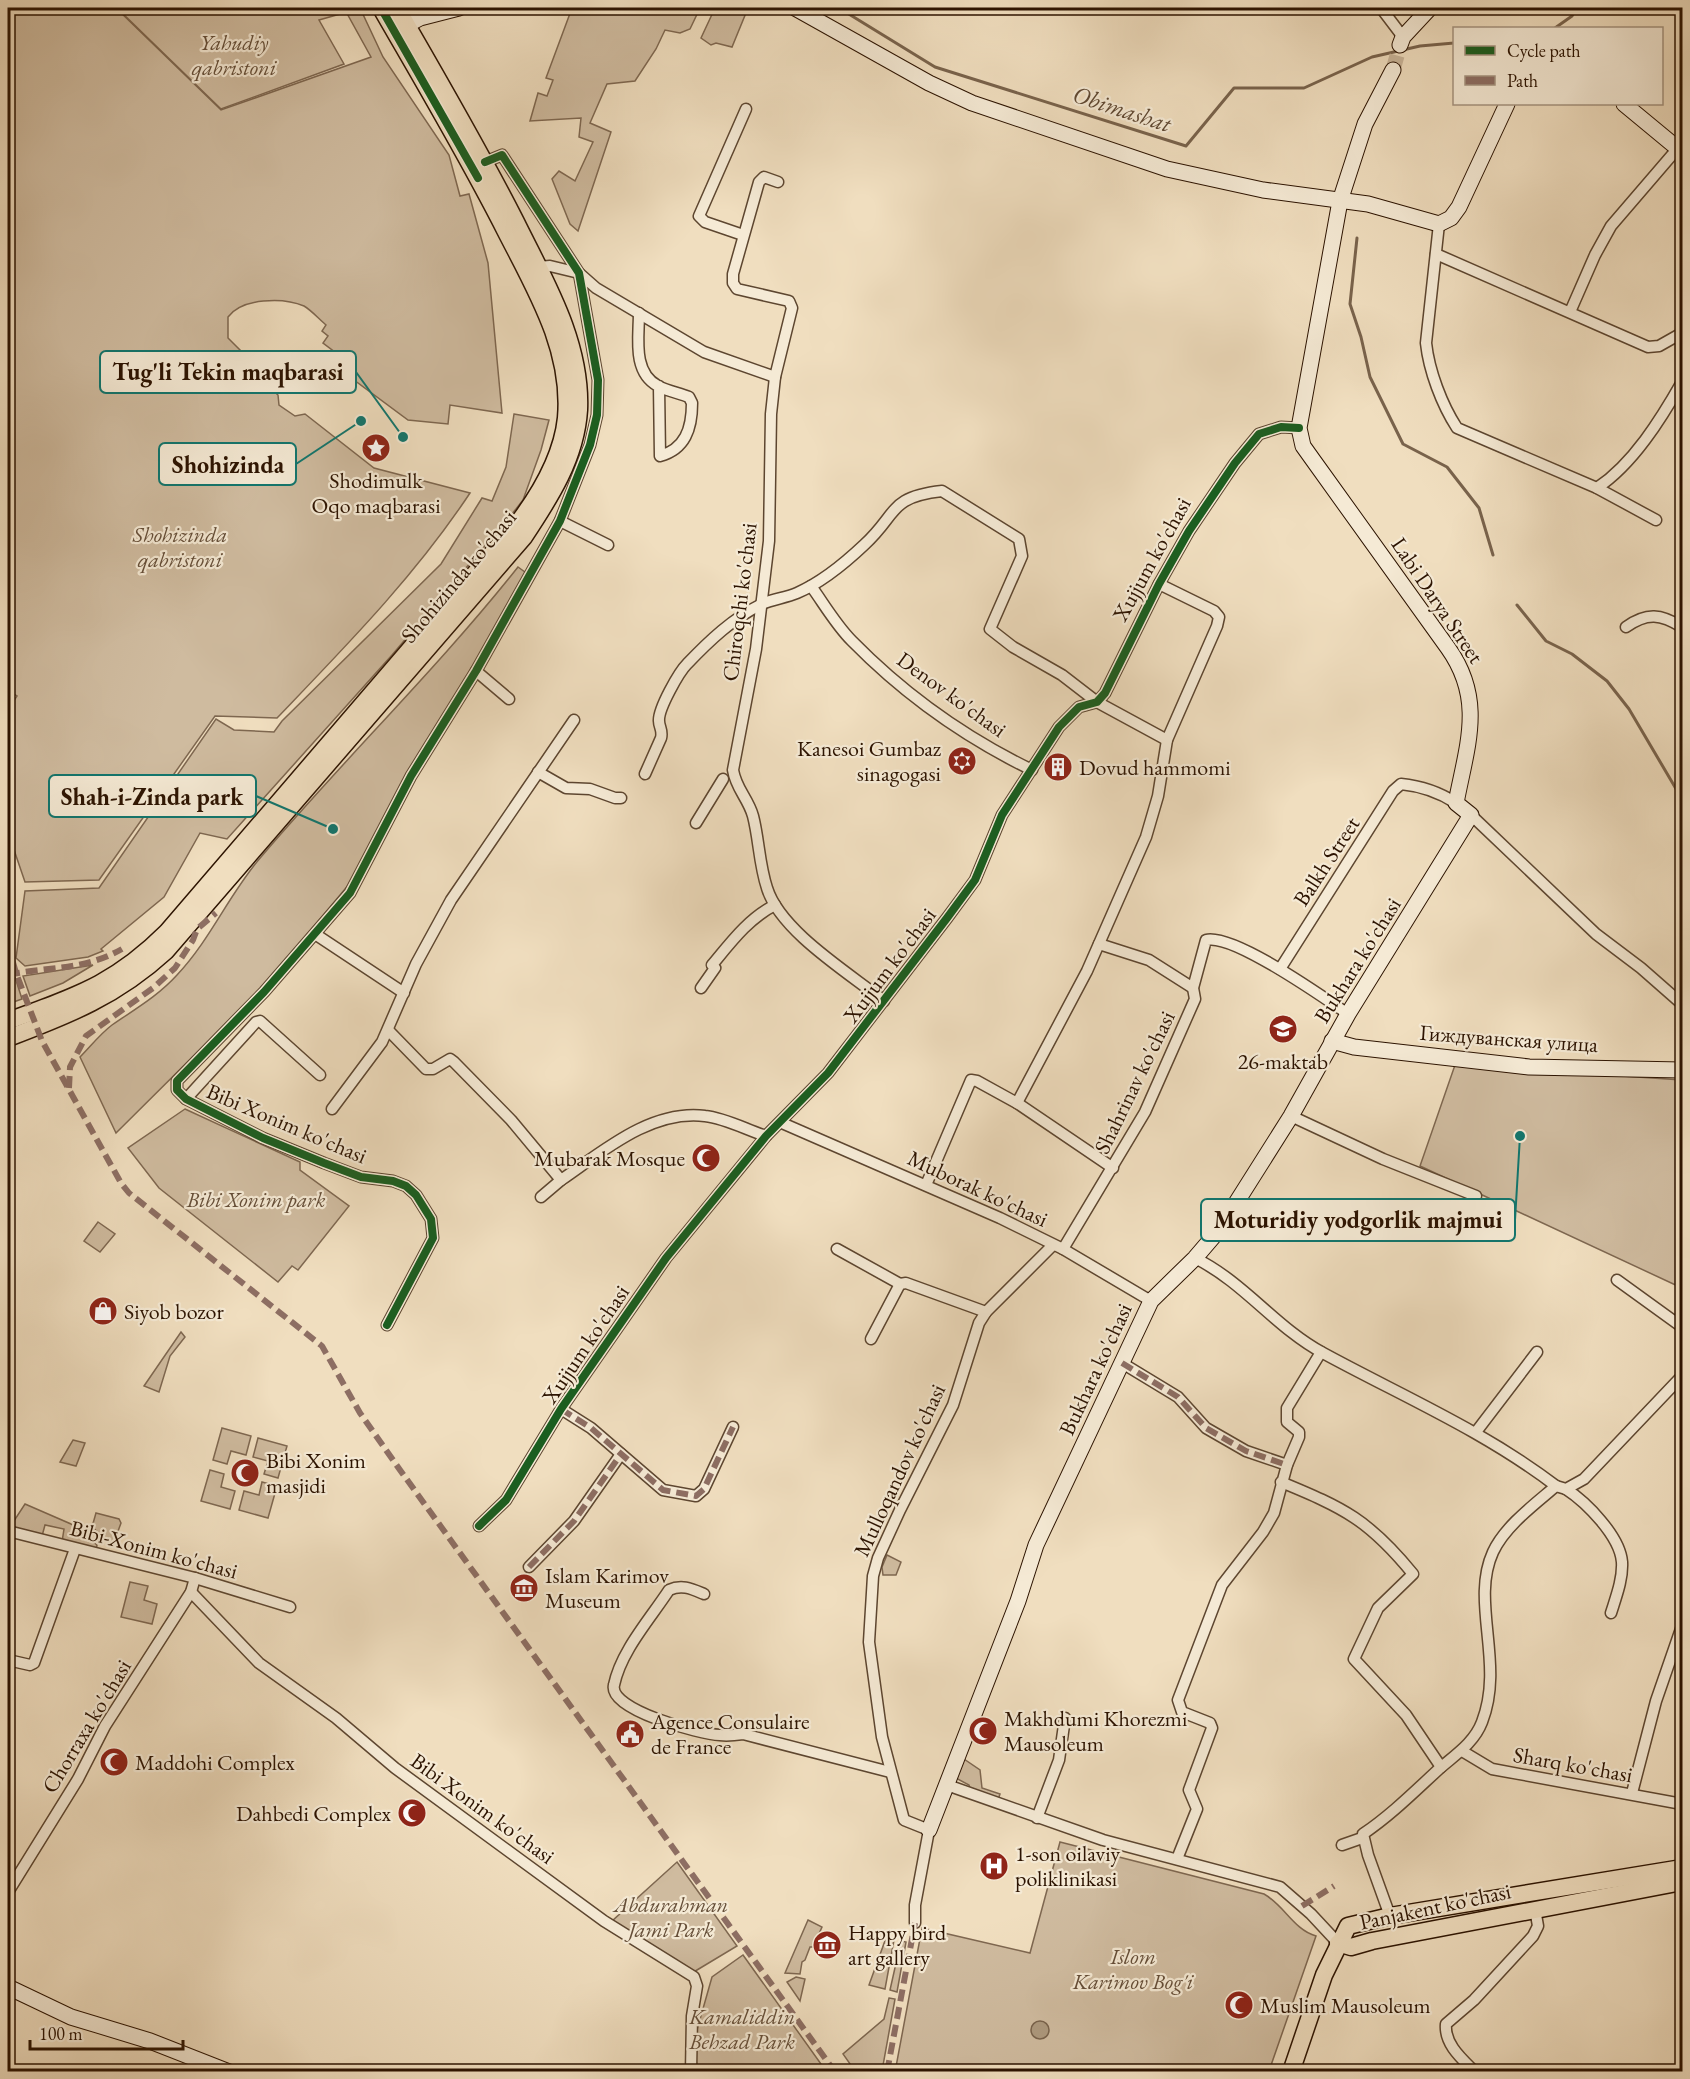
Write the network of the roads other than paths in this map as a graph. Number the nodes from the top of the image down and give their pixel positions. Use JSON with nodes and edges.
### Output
{"nodes":[{"id":1,"x":381,"y":8,"type":"edge"},
{"id":2,"x":398,"y":8,"type":"edge"},
{"id":3,"x":459,"y":8,"type":"edge"},
{"id":4,"x":795,"y":8,"type":"edge"},
{"id":5,"x":1380,"y":8,"type":"edge"},
{"id":6,"x":1430,"y":8,"type":"edge"},
{"id":7,"x":401,"y":28,"type":"junction"},
{"id":8,"x":1401,"y":41,"type":"joint"},
{"id":9,"x":1394,"y":70,"type":"tunnel mouth"},
{"id":10,"x":1507,"y":105,"type":"edge"},
{"id":11,"x":1625,"y":105,"type":"edge"},
{"id":12,"x":746,"y":109,"type":"dead end"},
{"id":13,"x":1680,"y":150,"type":"edge"},
{"id":14,"x":485,"y":162,"type":"junction"},
{"id":15,"x":778,"y":182,"type":"dead end"},
{"id":16,"x":526,"y":192,"type":"junction"},
{"id":17,"x":1340,"y":201,"type":"junction"},
{"id":18,"x":507,"y":204,"type":"junction"},
{"id":19,"x":1439,"y":224,"type":"junction"},
{"id":20,"x":743,"y":235,"type":"junction"},
{"id":21,"x":1436,"y":254,"type":"junction"},
{"id":22,"x":538,"y":267,"type":"junction"},
{"id":23,"x":579,"y":273,"type":"junction"},
{"id":24,"x":1570,"y":312,"type":"junction"},
{"id":25,"x":639,"y":313,"type":"junction"},
{"id":26,"x":1683,"y":333,"type":"edge"},
{"id":27,"x":775,"y":377,"type":"junction"},
{"id":28,"x":1682,"y":385,"type":"edge"},
{"id":29,"x":659,"y":387,"type":"junction"},
{"id":30,"x":1299,"y":428,"type":"junction"},
{"id":31,"x":1597,"y":488,"type":"junction"},
{"id":32,"x":1656,"y":520,"type":"dead end"},
{"id":33,"x":560,"y":521,"type":"junction"},
{"id":34,"x":608,"y":545,"type":"dead end"},
{"id":35,"x":1159,"y":584,"type":"junction"},
{"id":36,"x":811,"y":586,"type":"junction"},
{"id":37,"x":761,"y":605,"type":"junction"},
{"id":38,"x":1626,"y":627,"type":"dead end"},
{"id":39,"x":1683,"y":627,"type":"edge"},
{"id":40,"x":476,"y":671,"type":"junction"},
{"id":41,"x":509,"y":699,"type":"dead end"},
{"id":42,"x":1097,"y":702,"type":"junction"},
{"id":43,"x":574,"y":720,"type":"dead end"},
{"id":44,"x":1167,"y":740,"type":"junction"},
{"id":45,"x":1032,"y":770,"type":"junction"},
{"id":46,"x":538,"y":772,"type":"junction"},
{"id":47,"x":645,"y":774,"type":"dead end"},
{"id":48,"x":723,"y":779,"type":"dead end"},
{"id":49,"x":621,"y":798,"type":"dead end"},
{"id":50,"x":1456,"y":803,"type":"junction"},
{"id":51,"x":1471,"y":815,"type":"junction"},
{"id":52,"x":696,"y":823,"type":"dead end"},
{"id":53,"x":775,"y":905,"type":"junction"},
{"id":54,"x":315,"y":934,"type":"junction"},
{"id":55,"x":1099,"y":944,"type":"junction"},
{"id":56,"x":1280,"y":969,"type":"junction"},
{"id":57,"x":701,"y":988,"type":"dead end"},
{"id":58,"x":1194,"y":988,"type":"junction"},
{"id":59,"x":404,"y":993,"type":"junction"},
{"id":60,"x":885,"y":1001,"type":"junction"},
{"id":61,"x":1683,"y":1004,"type":"edge"},
{"id":62,"x":1348,"y":1014,"type":"junction"},
{"id":63,"x":8,"y":1022,"type":"edge"},
{"id":64,"x":388,"y":1030,"type":"junction"},
{"id":65,"x":8,"y":1038,"type":"edge"},
{"id":66,"x":1332,"y":1041,"type":"junction"},
{"id":67,"x":1683,"y":1070,"type":"edge"},
{"id":68,"x":320,"y":1075,"type":"dead end"},
{"id":69,"x":186,"y":1099,"type":"junction"},
{"id":70,"x":1017,"y":1103,"type":"junction"},
{"id":71,"x":332,"y":1109,"type":"dead end"},
{"id":72,"x":1291,"y":1116,"type":"junction"},
{"id":73,"x":782,"y":1123,"type":"junction"},
{"id":74,"x":766,"y":1136,"type":"junction"},
{"id":75,"x":1113,"y":1168,"type":"junction"},
{"id":76,"x":561,"y":1180,"type":"junction"},
{"id":77,"x":926,"y":1185,"type":"junction"},
{"id":78,"x":1476,"y":1196,"type":"dead end"},
{"id":79,"x":540,"y":1197,"type":"dead end"},
{"id":80,"x":1058,"y":1247,"type":"junction"},
{"id":81,"x":837,"y":1249,"type":"dead end"},
{"id":82,"x":1195,"y":1258,"type":"junction"},
{"id":83,"x":1617,"y":1281,"type":"dead end"},
{"id":84,"x":900,"y":1284,"type":"junction"},
{"id":85,"x":1151,"y":1301,"type":"junction"},
{"id":86,"x":986,"y":1312,"type":"junction"},
{"id":87,"x":387,"y":1325,"type":"dead end"},
{"id":88,"x":1683,"y":1327,"type":"edge"},
{"id":89,"x":871,"y":1339,"type":"dead end"},
{"id":90,"x":1321,"y":1352,"type":"junction"},
{"id":91,"x":1537,"y":1352,"type":"dead end"},
{"id":92,"x":1122,"y":1363,"type":"junction"},
{"id":93,"x":1682,"y":1378,"type":"edge"},
{"id":94,"x":561,"y":1409,"type":"junction"},
{"id":95,"x":733,"y":1426,"type":"dead end"},
{"id":96,"x":1476,"y":1432,"type":"junction"},
{"id":97,"x":621,"y":1454,"type":"junction"},
{"id":98,"x":1287,"y":1465,"type":"junction"},
{"id":99,"x":1281,"y":1482,"type":"junction"},
{"id":100,"x":1561,"y":1487,"type":"junction"},
{"id":101,"x":479,"y":1526,"type":"dead end"},
{"id":102,"x":8,"y":1532,"type":"edge"},
{"id":103,"x":75,"y":1549,"type":"junction"},
{"id":104,"x":529,"y":1567,"type":"dead end"},
{"id":105,"x":195,"y":1578,"type":"junction"},
{"id":106,"x":191,"y":1592,"type":"junction"},
{"id":107,"x":704,"y":1594,"type":"dead end"},
{"id":108,"x":290,"y":1607,"type":"dead end"},
{"id":109,"x":1611,"y":1613,"type":"dead end"},
{"id":110,"x":1683,"y":1626,"type":"edge"},
{"id":111,"x":8,"y":1660,"type":"edge"},
{"id":112,"x":1065,"y":1718,"type":"dead end"},
{"id":113,"x":1462,"y":1751,"type":"junction"},
{"id":114,"x":1441,"y":1767,"type":"junction"},
{"id":115,"x":890,"y":1772,"type":"junction"},
{"id":116,"x":947,"y":1785,"type":"junction"},
{"id":117,"x":1632,"y":1793,"type":"junction"},
{"id":118,"x":1683,"y":1804,"type":"edge"},
{"id":119,"x":1037,"y":1818,"type":"junction"},
{"id":120,"x":929,"y":1830,"type":"junction"},
{"id":121,"x":1362,"y":1838,"type":"junction"},
{"id":122,"x":1342,"y":1845,"type":"dead end"},
{"id":123,"x":1177,"y":1859,"type":"junction"},
{"id":124,"x":1682,"y":1881,"type":"edge"},
{"id":125,"x":8,"y":1892,"type":"edge"},
{"id":126,"x":1535,"y":1909,"type":"junction"},
{"id":127,"x":1390,"y":1916,"type":"junction"},
{"id":128,"x":915,"y":1923,"type":"dead end"},
{"id":129,"x":1338,"y":1943,"type":"junction"},
{"id":130,"x":8,"y":1987,"type":"edge"},
{"id":131,"x":229,"y":2072,"type":"edge"},
{"id":132,"x":691,"y":2072,"type":"edge"},
{"id":133,"x":1291,"y":2072,"type":"edge"},
{"id":134,"x":1475,"y":2072,"type":"edge"}],
"edges":[{"from":1,"to":7,"type":"main road","name":"Shohizinda ko'chasi"},
{"from":2,"to":7,"type":"main road","name":"Shohizinda ko'chasi"},
{"from":3,"to":7,"type":"street"},
{"from":4,"to":17,"type":"street"},
{"from":5,"to":8,"type":"street"},
{"from":6,"to":8,"type":"street"},
{"from":7,"to":14,"type":"main road","name":"Shohizinda ko'chasi"},
{"from":7,"to":63,"type":"main road","name":"Shohizinda ko'chasi"},
{"from":9,"to":17,"type":"street"},
{"from":10,"to":19,"type":"street"},
{"from":11,"to":13,"type":"street"},
{"from":12,"to":20,"type":"street"},
{"from":13,"to":24,"type":"street"},
{"from":14,"to":16,"type":"street"},
{"from":14,"to":18,"type":"main road","name":"Shohizinda ko'chasi"},
{"from":15,"to":20,"type":"street"},
{"from":16,"to":18,"type":"street"},
{"from":16,"to":23,"type":"street"},
{"from":17,"to":19,"type":"street"},
{"from":17,"to":30,"type":"street"},
{"from":18,"to":22,"type":"main road","name":"Shohizinda ko'chasi"},
{"from":19,"to":21,"type":"street"},
{"from":20,"to":27,"type":"street","name":"Chiroqchi ko'chasi"},
{"from":21,"to":24,"type":"street"},
{"from":21,"to":31,"type":"street"},
{"from":22,"to":23,"type":"street"},
{"from":22,"to":65,"type":"main road","name":"Shohizinda ko'chasi"},
{"from":23,"to":25,"type":"street"},
{"from":23,"to":33,"type":"street"},
{"from":24,"to":26,"type":"street"},
{"from":25,"to":27,"type":"street"},
{"from":25,"to":29,"type":"street"},
{"from":27,"to":37,"type":"street","name":"Chiroqchi ko'chasi"},
{"from":28,"to":31,"type":"street"},
{"from":29,"to":29,"type":"street"},
{"from":30,"to":35,"type":"street","name":"Xujjum ko'chasi"},
{"from":30,"to":50,"type":"street","name":"Labi Darya Street"},
{"from":31,"to":32,"type":"street"},
{"from":33,"to":34,"type":"street"},
{"from":33,"to":40,"type":"street"},
{"from":35,"to":42,"type":"street","name":"Xujjum ko'chasi"},
{"from":35,"to":44,"type":"street"},
{"from":36,"to":37,"type":"street"},
{"from":36,"to":42,"type":"street"},
{"from":36,"to":45,"type":"street","name":"Denov ko'chasi"},
{"from":37,"to":47,"type":"street"},
{"from":37,"to":53,"type":"street","name":"Chiroqchi ko'chasi"},
{"from":38,"to":39,"type":"street"},
{"from":40,"to":41,"type":"street"},
{"from":40,"to":54,"type":"street"},
{"from":42,"to":44,"type":"street"},
{"from":42,"to":45,"type":"street","name":"Xujjum ko'chasi"},
{"from":43,"to":46,"type":"street","name":"Bibi Xonim ko'chasi"},
{"from":44,"to":55,"type":"street"},
{"from":45,"to":60,"type":"street","name":"Xujjum ko'chasi"},
{"from":46,"to":49,"type":"street"},
{"from":46,"to":59,"type":"street","name":"Bibi Xonim ko'chasi"},
{"from":48,"to":52,"type":"street"},
{"from":50,"to":51,"type":"street"},
{"from":50,"to":56,"type":"street","name":"Balkh Street"},
{"from":51,"to":61,"type":"street"},
{"from":51,"to":62,"type":"street","name":"Bukhara ko'chasi"},
{"from":53,"to":57,"type":"street"},
{"from":53,"to":60,"type":"street","name":"Chiroqchi ko'chasi"},
{"from":54,"to":59,"type":"street"},
{"from":54,"to":69,"type":"street","name":"Bibi Xonim ko'chasi"},
{"from":55,"to":58,"type":"street"},
{"from":55,"to":70,"type":"street"},
{"from":56,"to":58,"type":"street","name":"Shahrinav ko'chasi"},
{"from":56,"to":62,"type":"street","name":"Shahrinav ko'chasi"},
{"from":58,"to":75,"type":"street","name":"Shahrinav ko'chasi"},
{"from":59,"to":64,"type":"street","name":"Bibi Xonim ko'chasi"},
{"from":60,"to":73,"type":"street","name":"Xujjum ko'chasi"},
{"from":62,"to":66,"type":"street","name":"Bukhara ko'chasi"},
{"from":64,"to":71,"type":"street","name":"Bibi Xonim ko'chasi"},
{"from":64,"to":76,"type":"street"},
{"from":66,"to":67,"type":"street","name":"Гиждуванская улица"},
{"from":66,"to":72,"type":"street","name":"Bukhara ko'chasi"},
{"from":68,"to":69,"type":"street"},
{"from":69,"to":87,"type":"street","name":"Bibi Xonim ko'chasi"},
{"from":70,"to":75,"type":"street"},
{"from":70,"to":77,"type":"street"},
{"from":72,"to":78,"type":"street"},
{"from":72,"to":82,"type":"street","name":"Bukhara ko'chasi"},
{"from":73,"to":74,"type":"street","name":"Xujjum ko'chasi"},
{"from":73,"to":77,"type":"street","name":"Muborak ko'chasi"},
{"from":74,"to":76,"type":"street"},
{"from":74,"to":94,"type":"street","name":"Xujjum ko'chasi"},
{"from":75,"to":80,"type":"street","name":"Shahrinav ko'chasi"},
{"from":76,"to":79,"type":"street"},
{"from":77,"to":80,"type":"street","name":"Muborak ko'chasi"},
{"from":80,"to":85,"type":"street","name":"Muborak ko'chasi"},
{"from":80,"to":86,"type":"street","name":"Mulloqandov ko'chasi"},
{"from":81,"to":84,"type":"street"},
{"from":82,"to":85,"type":"street","name":"Bukhara ko'chasi"},
{"from":82,"to":90,"type":"street"},
{"from":83,"to":88,"type":"street"},
{"from":84,"to":86,"type":"street"},
{"from":84,"to":89,"type":"street"},
{"from":85,"to":92,"type":"street","name":"Bukhara ko'chasi"},
{"from":86,"to":115,"type":"street","name":"Mulloqandov ko'chasi"},
{"from":90,"to":96,"type":"street"},
{"from":90,"to":98,"type":"street"},
{"from":91,"to":96,"type":"street"},
{"from":92,"to":98,"type":"street"},
{"from":92,"to":116,"type":"street","name":"Bukhara ko'chasi"},
{"from":93,"to":100,"type":"street"},
{"from":94,"to":97,"type":"street"},
{"from":94,"to":101,"type":"street","name":"Xujjum ko'chasi"},
{"from":95,"to":97,"type":"street"},
{"from":96,"to":100,"type":"street"},
{"from":97,"to":104,"type":"street"},
{"from":98,"to":99,"type":"street"},
{"from":99,"to":114,"type":"street"},
{"from":99,"to":123,"type":"street"},
{"from":100,"to":109,"type":"street"},
{"from":100,"to":113,"type":"street"},
{"from":102,"to":103,"type":"street","name":"Bibi-Xonim ko'chasi"},
{"from":103,"to":105,"type":"street","name":"Bibi-Xonim ko'chasi"},
{"from":103,"to":111,"type":"street"},
{"from":105,"to":106,"type":"street","name":"Chorraxa ko'chasi"},
{"from":105,"to":108,"type":"street","name":"Bibi-Xonim ko'chasi"},
{"from":106,"to":125,"type":"street","name":"Chorraxa ko'chasi"},
{"from":106,"to":132,"type":"street","name":"Bibi Xonim ko'chasi"},
{"from":107,"to":115,"type":"street"},
{"from":110,"to":117,"type":"street"},
{"from":112,"to":119,"type":"street"},
{"from":113,"to":114,"type":"street"},
{"from":113,"to":117,"type":"street","name":"Sharq ko'chasi"},
{"from":114,"to":121,"type":"street"},
{"from":115,"to":120,"type":"street","name":"Mulloqandov ko'chasi"},
{"from":116,"to":119,"type":"street"},
{"from":116,"to":120,"type":"street","name":"Bukhara ko'chasi"},
{"from":117,"to":118,"type":"street","name":"Sharq ko'chasi"},
{"from":119,"to":123,"type":"street"},
{"from":120,"to":128,"type":"street"},
{"from":121,"to":122,"type":"street"},
{"from":121,"to":127,"type":"street"},
{"from":123,"to":129,"type":"street"},
{"from":124,"to":126,"type":"main road","name":"Panjakent ko'chasi"},
{"from":124,"to":127,"type":"main road","name":"Panjakent ko'chasi"},
{"from":126,"to":129,"type":"main road","name":"Panjakent ko'chasi"},
{"from":126,"to":134,"type":"street"},
{"from":127,"to":129,"type":"main road","name":"Panjakent ko'chasi"},
{"from":129,"to":133,"type":"main road"},
{"from":130,"to":131,"type":"street"}]}
